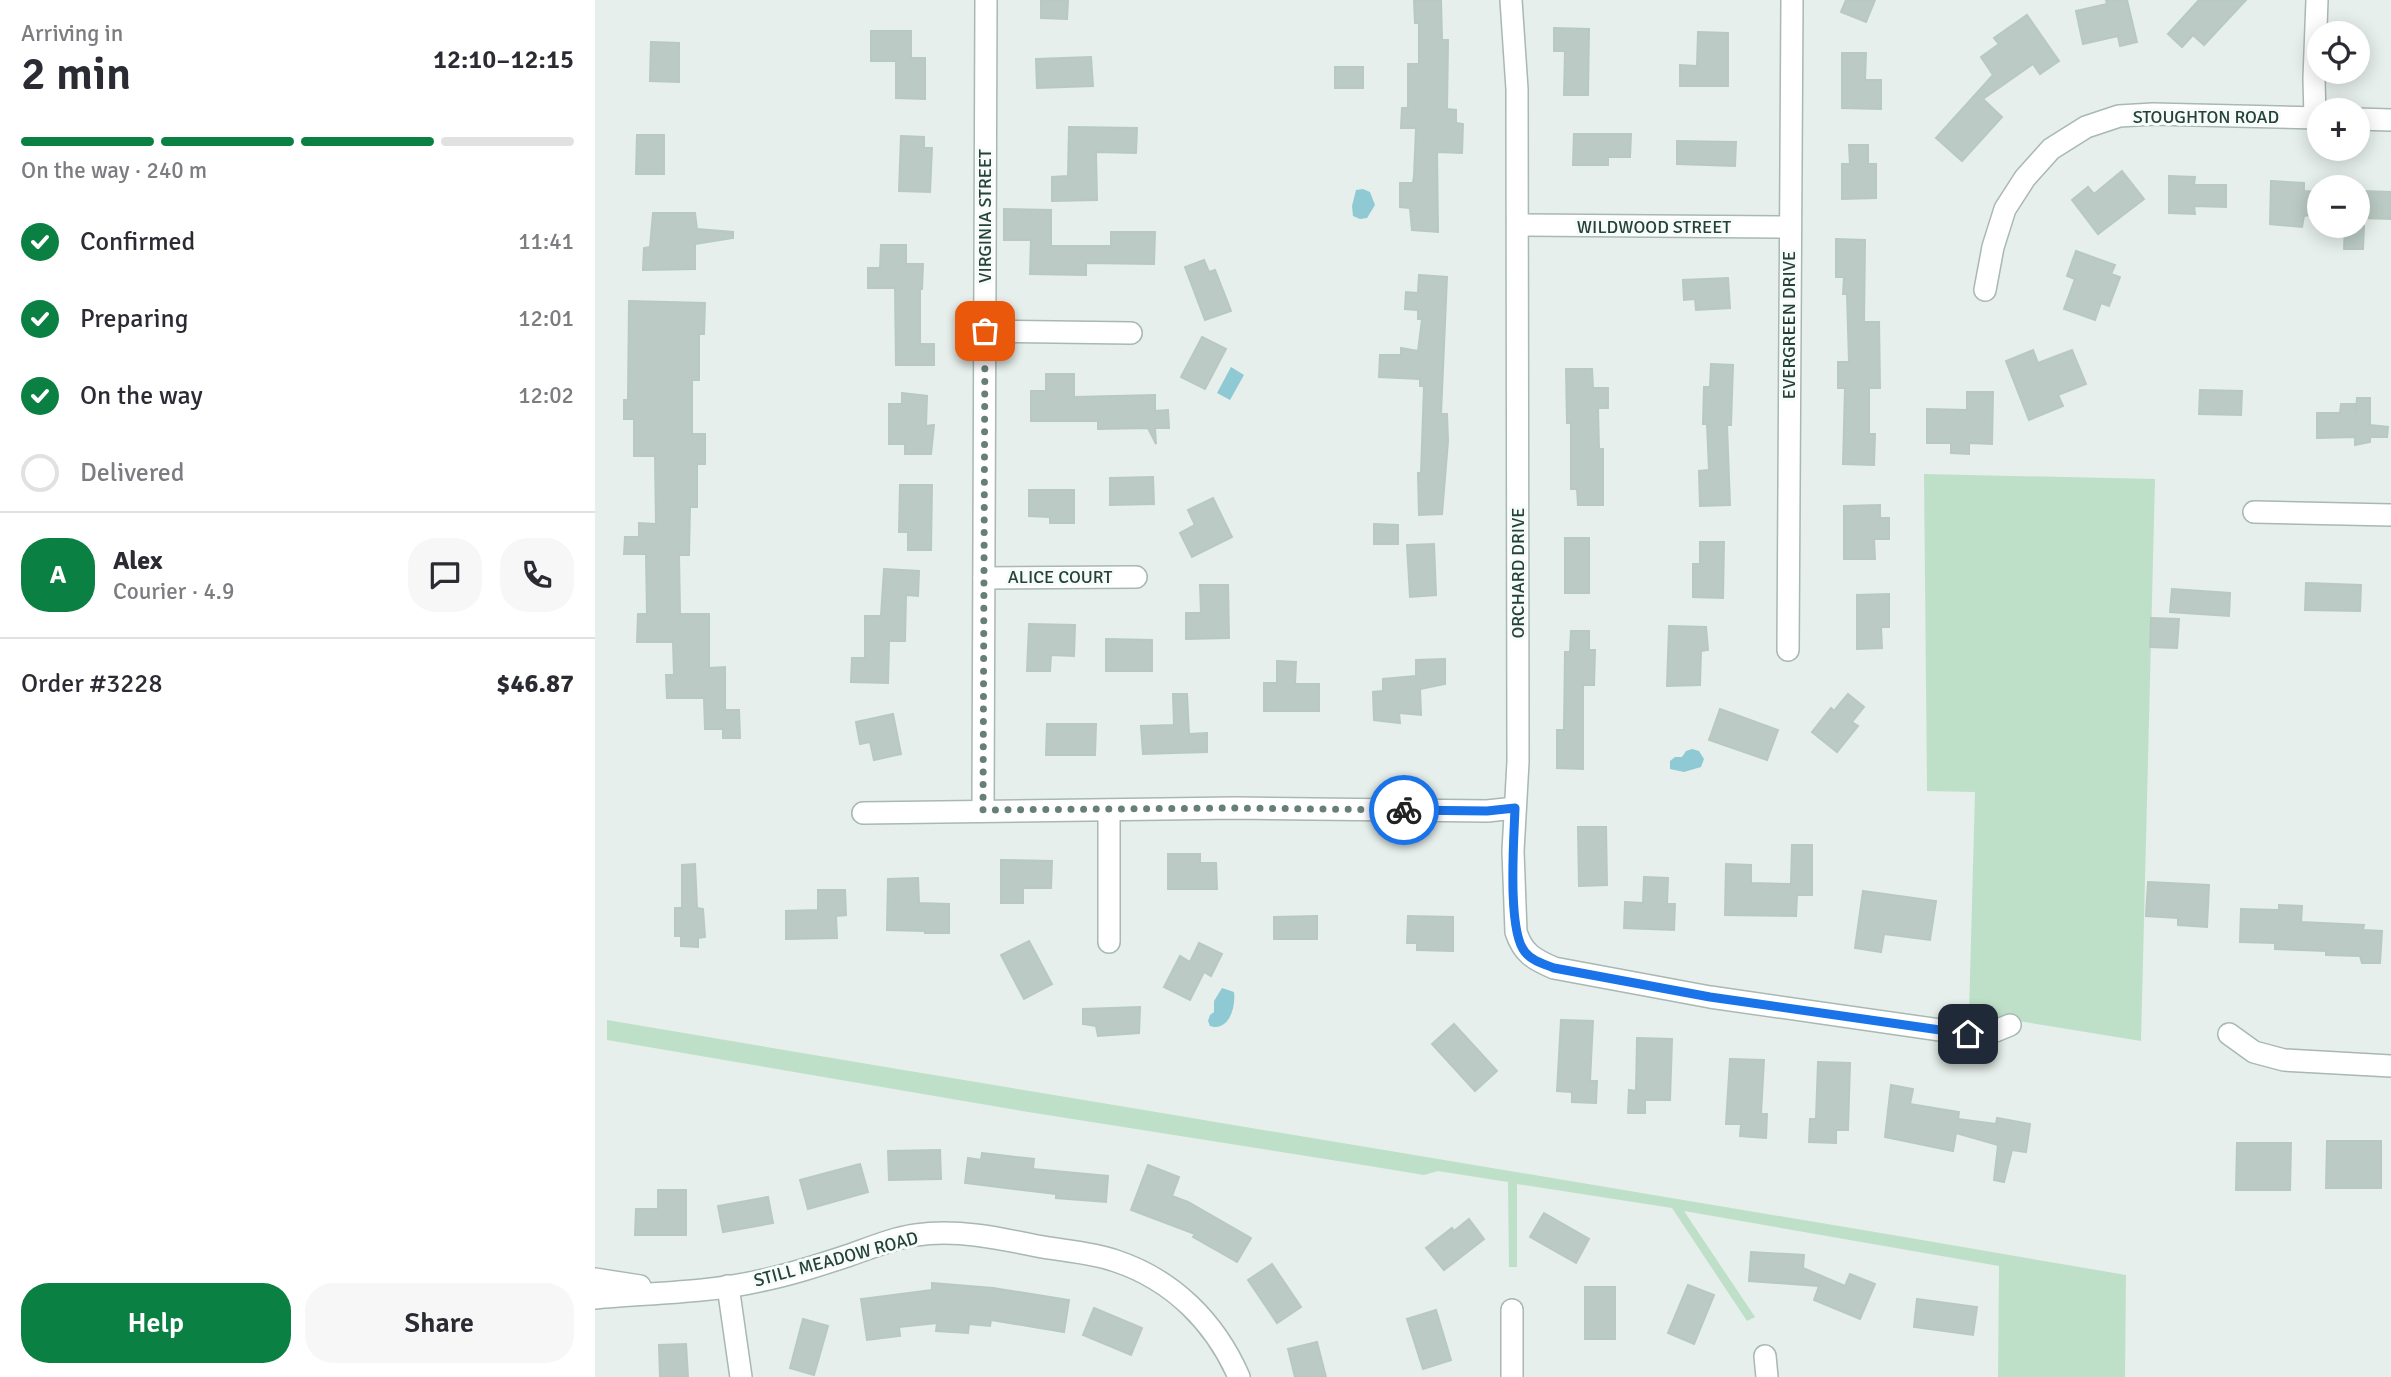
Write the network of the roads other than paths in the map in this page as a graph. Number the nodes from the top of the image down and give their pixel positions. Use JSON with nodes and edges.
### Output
{"nodes":[{"id":1,"x":986,"y":0,"type":"edge"},
{"id":2,"x":1511,"y":0,"type":"edge"},
{"id":3,"x":1792,"y":0,"type":"edge"},
{"id":4,"x":2317,"y":0,"type":"edge"},
{"id":5,"x":2315,"y":98,"type":"edge"},
{"id":6,"x":2307,"y":118,"type":"edge"},
{"id":7,"x":2370,"y":119,"type":"edge"},
{"id":8,"x":2391,"y":120,"type":"edge"},
{"id":9,"x":1518,"y":225,"type":"junction"},
{"id":10,"x":1789,"y":227,"type":"junction"},
{"id":11,"x":1985,"y":290,"type":"dead end"},
{"id":12,"x":985,"y":331,"type":"junction"},
{"id":13,"x":1131,"y":332,"type":"dead end"},
{"id":14,"x":2254,"y":512,"type":"dead end"},
{"id":15,"x":2391,"y":515,"type":"edge"},
{"id":16,"x":1136,"y":577,"type":"dead end"},
{"id":17,"x":985,"y":578,"type":"junction"},
{"id":18,"x":1788,"y":650,"type":"dead end"},
{"id":19,"x":1515,"y":808,"type":"junction"},
{"id":20,"x":983,"y":810,"type":"junction"},
{"id":21,"x":1109,"y":810,"type":"junction"},
{"id":22,"x":863,"y":813,"type":"dead end"},
{"id":23,"x":1109,"y":942,"type":"dead end"},
{"id":24,"x":2010,"y":1025,"type":"dead end"},
{"id":25,"x":2229,"y":1034,"type":"dead end"},
{"id":26,"x":2391,"y":1066,"type":"edge"},
{"id":27,"x":595,"y":1279,"type":"edge"},
{"id":28,"x":728,"y":1286,"type":"junction"},
{"id":29,"x":674,"y":1291,"type":"junction"},
{"id":30,"x":595,"y":1298,"type":"edge"},
{"id":31,"x":1512,"y":1310,"type":"dead end"},
{"id":32,"x":1765,"y":1356,"type":"dead end"},
{"id":33,"x":741,"y":1377,"type":"edge"},
{"id":34,"x":1239,"y":1377,"type":"edge"},
{"id":35,"x":1512,"y":1377,"type":"edge"},
{"id":36,"x":1767,"y":1377,"type":"edge"}],
"edges":[{"from":1,"to":12,"type":"street","name":"VIRGINIA STREET"},
{"from":2,"to":9,"type":"street","name":"ORCHARD DRIVE"},
{"from":3,"to":10,"type":"street","name":"EVERGREEN DRIVE"},
{"from":4,"to":5,"type":"street"},
{"from":6,"to":11,"type":"street","name":"STOUGHTON ROAD"},
{"from":7,"to":8,"type":"street"},
{"from":9,"to":10,"type":"street","name":"WILDWOOD STREET"},
{"from":9,"to":19,"type":"street","name":"ORCHARD DRIVE"},
{"from":10,"to":18,"type":"street","name":"EVERGREEN DRIVE"},
{"from":12,"to":13,"type":"street"},
{"from":12,"to":17,"type":"street","name":"VIRGINIA STREET"},
{"from":14,"to":15,"type":"street"},
{"from":16,"to":17,"type":"street","name":"ALICE COURT"},
{"from":17,"to":20,"type":"street","name":"VIRGINIA STREET"},
{"from":19,"to":21,"type":"street"},
{"from":19,"to":24,"type":"street","name":"ORCHARD DRIVE"},
{"from":20,"to":21,"type":"street"},
{"from":20,"to":22,"type":"street"},
{"from":21,"to":23,"type":"street"},
{"from":25,"to":26,"type":"street"},
{"from":27,"to":29,"type":"street","name":"STILL MEADOW ROAD"},
{"from":28,"to":29,"type":"street","name":"STILL MEADOW ROAD"},
{"from":28,"to":33,"type":"street"},
{"from":28,"to":34,"type":"street","name":"STILL MEADOW ROAD"},
{"from":29,"to":30,"type":"street","name":"STILL MEADOW ROAD"},
{"from":31,"to":35,"type":"street"},
{"from":32,"to":36,"type":"street"}]}
